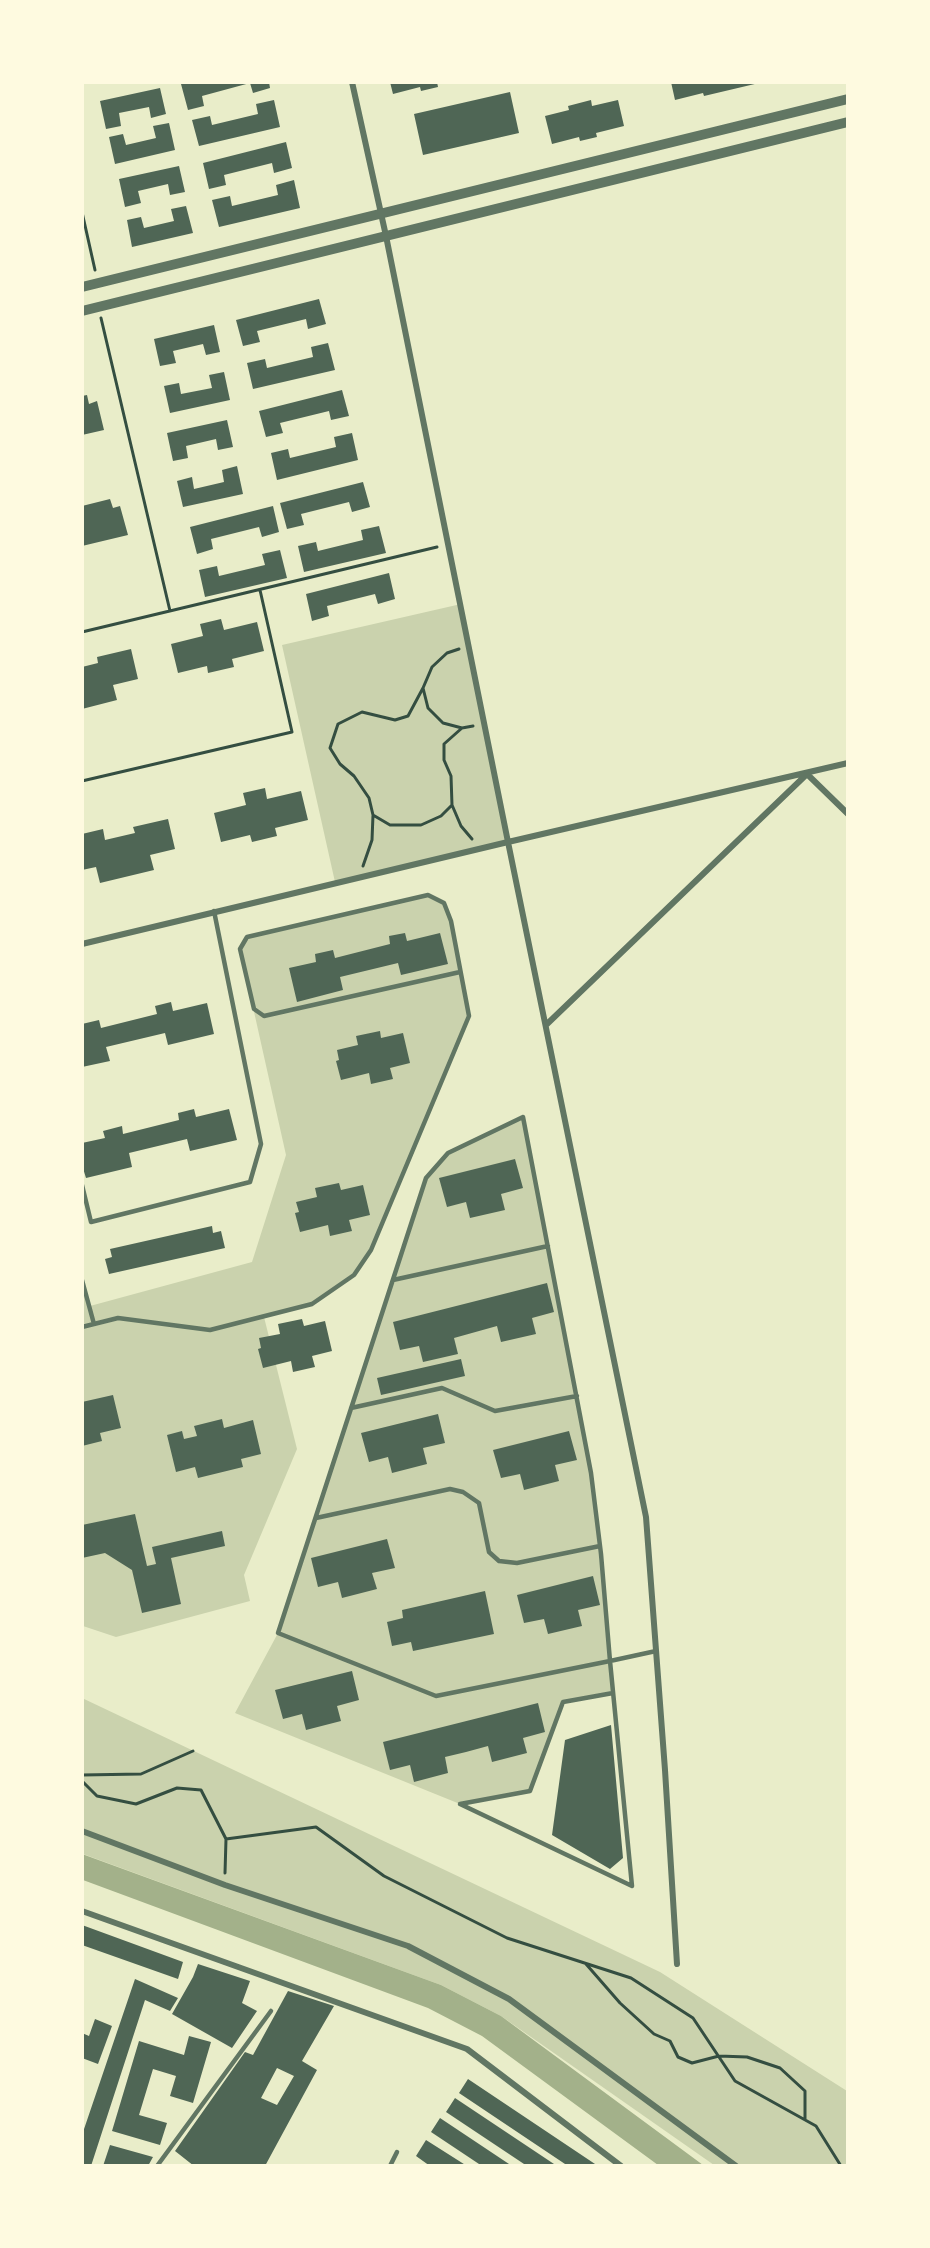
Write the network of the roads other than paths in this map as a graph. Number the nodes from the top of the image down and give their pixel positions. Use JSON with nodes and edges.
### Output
{"nodes":[{"id":1,"x":352,"y":82,"type":"edge"},
{"id":2,"x":848,"y":99,"type":"edge"},
{"id":3,"x":848,"y":122,"type":"edge"},
{"id":4,"x":381,"y":214,"type":"junction"},
{"id":5,"x":386,"y":236,"type":"junction"},
{"id":6,"x":82,"y":288,"type":"edge"},
{"id":7,"x":82,"y":311,"type":"edge"},
{"id":8,"x":848,"y":763,"type":"edge"},
{"id":9,"x":807,"y":774,"type":"junction"},
{"id":10,"x":848,"y":814,"type":"edge"},
{"id":11,"x":508,"y":842,"type":"junction"},
{"id":12,"x":214,"y":911,"type":"junction"},
{"id":13,"x":82,"y":944,"type":"edge"},
{"id":14,"x":460,"y":972,"type":"junction"},
{"id":15,"x":546,"y":1025,"type":"junction"},
{"id":16,"x":82,"y":1185,"type":"edge"},
{"id":17,"x":548,"y":1246,"type":"junction"},
{"id":18,"x":82,"y":1280,"type":"edge"},
{"id":19,"x":393,"y":1280,"type":"junction"},
{"id":20,"x":94,"y":1324,"type":"junction"},
{"id":21,"x":82,"y":1327,"type":"edge"},
{"id":22,"x":577,"y":1396,"type":"junction"},
{"id":23,"x":351,"y":1408,"type":"junction"},
{"id":24,"x":316,"y":1518,"type":"junction"},
{"id":25,"x":600,"y":1546,"type":"junction"},
{"id":26,"x":656,"y":1651,"type":"junction"},
{"id":27,"x":610,"y":1661,"type":"junction"},
{"id":28,"x":613,"y":1693,"type":"junction"},
{"id":29,"x":82,"y":1831,"type":"edge"},
{"id":30,"x":82,"y":1911,"type":"edge"},
{"id":31,"x":677,"y":1964,"type":"dead end"},
{"id":32,"x":271,"y":2011,"type":"dead end"},
{"id":33,"x":397,"y":2152,"type":"dead end"},
{"id":34,"x":157,"y":2166,"type":"edge"},
{"id":35,"x":390,"y":2166,"type":"edge"},
{"id":36,"x":621,"y":2166,"type":"edge"},
{"id":37,"x":736,"y":2166,"type":"edge"}],
"edges":[{"from":1,"to":4,"type":"street"},
{"from":2,"to":4,"type":"street"},
{"from":3,"to":5,"type":"street"},
{"from":4,"to":5,"type":"street"},
{"from":4,"to":6,"type":"street"},
{"from":5,"to":7,"type":"street"},
{"from":5,"to":11,"type":"street"},
{"from":8,"to":9,"type":"street"},
{"from":9,"to":10,"type":"street"},
{"from":9,"to":11,"type":"street"},
{"from":9,"to":15,"type":"street"},
{"from":11,"to":12,"type":"street"},
{"from":11,"to":15,"type":"street"},
{"from":12,"to":13,"type":"street"},
{"from":12,"to":16,"type":"lane"},
{"from":14,"to":14,"type":"lane"},
{"from":14,"to":20,"type":"lane"},
{"from":15,"to":26,"type":"street"},
{"from":17,"to":19,"type":"lane"},
{"from":17,"to":19,"type":"lane"},
{"from":17,"to":22,"type":"lane"},
{"from":18,"to":20,"type":"lane"},
{"from":19,"to":23,"type":"lane"},
{"from":20,"to":21,"type":"lane"},
{"from":22,"to":23,"type":"lane"},
{"from":22,"to":25,"type":"lane"},
{"from":23,"to":24,"type":"lane"},
{"from":24,"to":25,"type":"lane"},
{"from":24,"to":27,"type":"lane"},
{"from":25,"to":27,"type":"lane"},
{"from":26,"to":27,"type":"lane"},
{"from":26,"to":31,"type":"street"},
{"from":27,"to":28,"type":"lane"},
{"from":28,"to":28,"type":"lane"},
{"from":29,"to":37,"type":"street"},
{"from":30,"to":36,"type":"street"},
{"from":32,"to":34,"type":"lane"},
{"from":33,"to":35,"type":"lane"}]}
